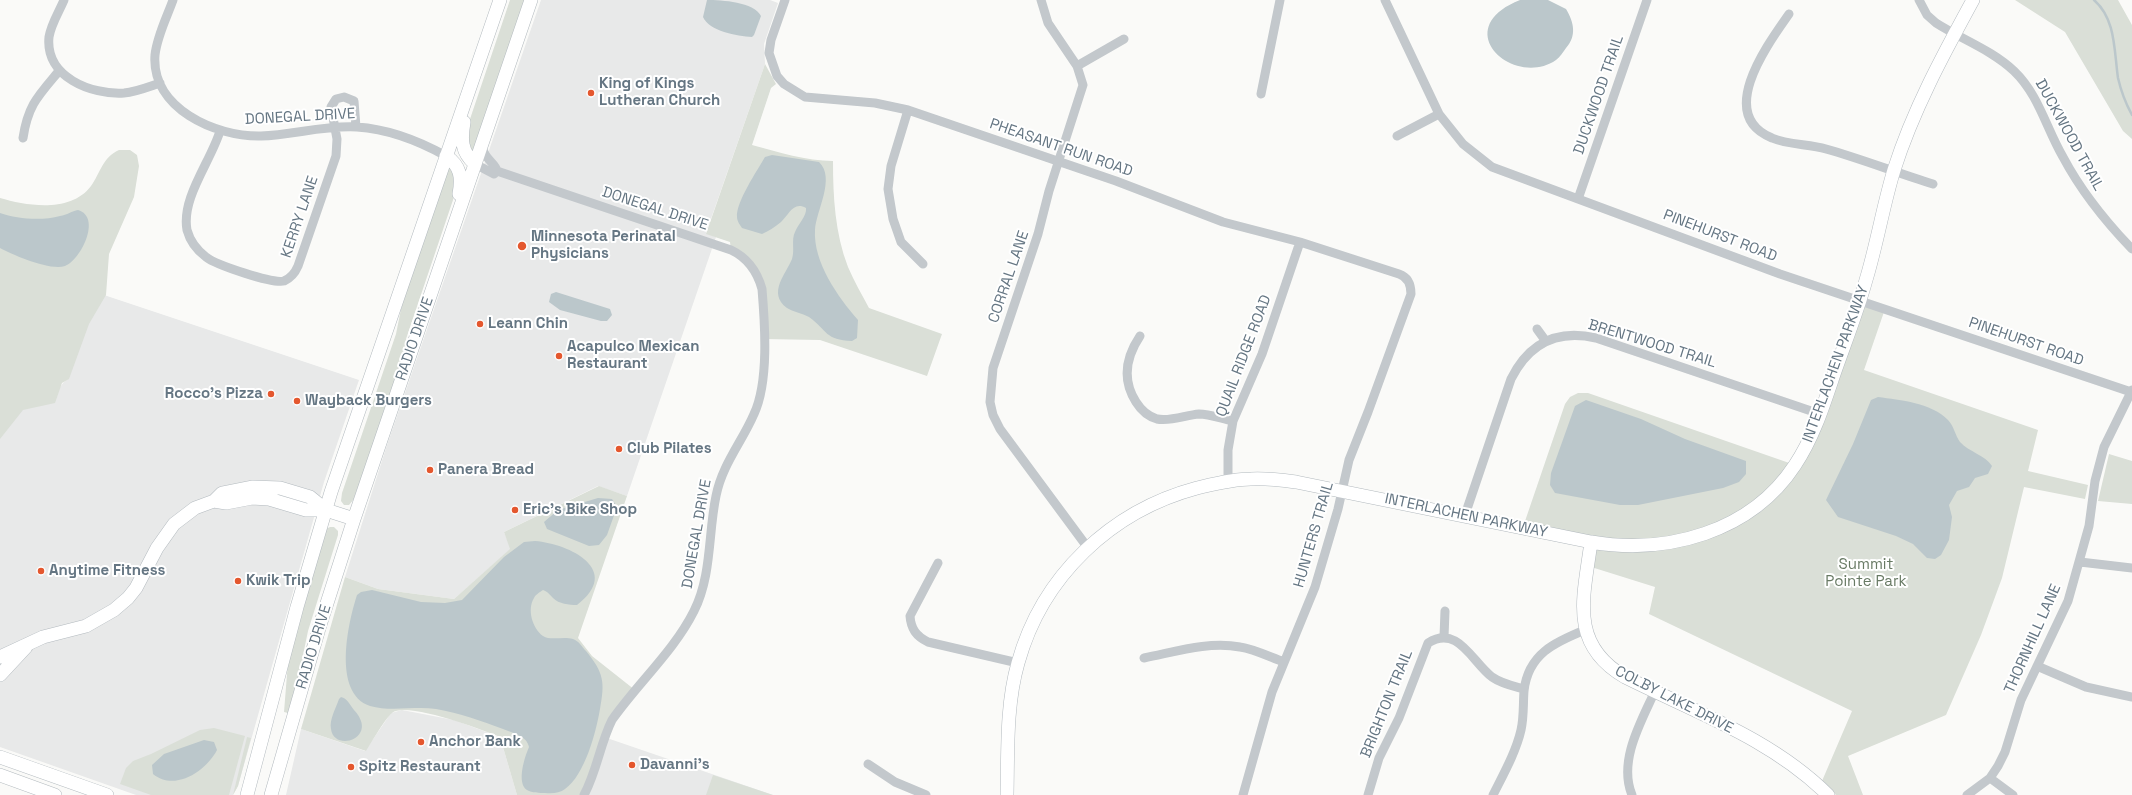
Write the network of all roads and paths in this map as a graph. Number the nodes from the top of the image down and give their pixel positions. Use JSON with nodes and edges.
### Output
{"nodes":[{"id":1,"x":64,"y":0,"type":"edge"},
{"id":2,"x":174,"y":0,"type":"edge"},
{"id":3,"x":500,"y":0,"type":"edge"},
{"id":4,"x":531,"y":0,"type":"edge"},
{"id":5,"x":785,"y":0,"type":"edge"},
{"id":6,"x":1041,"y":0,"type":"edge"},
{"id":7,"x":1280,"y":0,"type":"edge"},
{"id":8,"x":1386,"y":0,"type":"edge"},
{"id":9,"x":1647,"y":0,"type":"edge"},
{"id":10,"x":1919,"y":0,"type":"edge"},
{"id":11,"x":1973,"y":0,"type":"edge"},
{"id":12,"x":1789,"y":14,"type":"dead end"},
{"id":13,"x":1954,"y":35,"type":"junction"},
{"id":14,"x":1124,"y":39,"type":"dead end"},
{"id":15,"x":1077,"y":66,"type":"junction"},
{"id":16,"x":58,"y":71,"type":"junction"},
{"id":17,"x":160,"y":83,"type":"junction"},
{"id":18,"x":469,"y":89,"type":"junction"},
{"id":19,"x":1261,"y":94,"type":"dead end"},
{"id":20,"x":908,"y":110,"type":"junction"},
{"id":21,"x":1439,"y":114,"type":"junction"},
{"id":22,"x":356,"y":127,"type":"junction"},
{"id":23,"x":336,"y":128,"type":"junction"},
{"id":24,"x":220,"y":131,"type":"junction"},
{"id":25,"x":1397,"y":136,"type":"dead end"},
{"id":26,"x":23,"y":138,"type":"dead end"},
{"id":27,"x":482,"y":145,"type":"junction"},
{"id":28,"x":446,"y":156,"type":"junction"},
{"id":29,"x":1058,"y":161,"type":"junction"},
{"id":30,"x":475,"y":164,"type":"junction"},
{"id":31,"x":497,"y":171,"type":"junction"},
{"id":32,"x":1894,"y":171,"type":"junction"},
{"id":33,"x":1933,"y":184,"type":"dead end"},
{"id":34,"x":1578,"y":199,"type":"junction"},
{"id":35,"x":452,"y":230,"type":"junction"},
{"id":36,"x":1300,"y":242,"type":"junction"},
{"id":37,"x":2132,"y":249,"type":"edge"},
{"id":38,"x":923,"y":264,"type":"dead end"},
{"id":39,"x":1410,"y":284,"type":"joint"},
{"id":40,"x":1859,"y":301,"type":"junction"},
{"id":41,"x":1537,"y":329,"type":"dead end"},
{"id":42,"x":1140,"y":336,"type":"dead end"},
{"id":43,"x":1545,"y":340,"type":"junction"},
{"id":44,"x":2132,"y":391,"type":"edge"},
{"id":45,"x":1820,"y":414,"type":"junction"},
{"id":46,"x":1232,"y":421,"type":"junction"},
{"id":47,"x":1228,"y":482,"type":"junction"},
{"id":48,"x":1342,"y":491,"type":"junction"},
{"id":49,"x":326,"y":510,"type":"junction"},
{"id":50,"x":1465,"y":515,"type":"junction"},
{"id":51,"x":354,"y":519,"type":"junction"},
{"id":52,"x":1591,"y":542,"type":"junction"},
{"id":53,"x":1088,"y":548,"type":"junction"},
{"id":54,"x":2080,"y":562,"type":"junction"},
{"id":55,"x":938,"y":563,"type":"dead end"},
{"id":56,"x":2132,"y":568,"type":"edge"},
{"id":57,"x":1445,"y":611,"type":"dead end"},
{"id":58,"x":1585,"y":630,"type":"junction"},
{"id":59,"x":1444,"y":637,"type":"junction"},
{"id":60,"x":29,"y":644,"type":"junction"},
{"id":61,"x":0,"y":657,"type":"edge"},
{"id":62,"x":1144,"y":658,"type":"dead end"},
{"id":63,"x":1284,"y":662,"type":"junction"},
{"id":64,"x":1018,"y":663,"type":"junction"},
{"id":65,"x":2037,"y":666,"type":"junction"},
{"id":66,"x":0,"y":675,"type":"edge"},
{"id":67,"x":1524,"y":689,"type":"junction"},
{"id":68,"x":1655,"y":691,"type":"junction"},
{"id":69,"x":2132,"y":697,"type":"edge"},
{"id":70,"x":258,"y":754,"type":"junction"},
{"id":71,"x":0,"y":757,"type":"edge"},
{"id":72,"x":281,"y":761,"type":"junction"},
{"id":73,"x":868,"y":764,"type":"dead end"},
{"id":74,"x":0,"y":775,"type":"edge"},
{"id":75,"x":1990,"y":778,"type":"junction"},
{"id":76,"x":55,"y":795,"type":"edge"},
{"id":77,"x":107,"y":795,"type":"edge"},
{"id":78,"x":238,"y":795,"type":"edge"},
{"id":79,"x":247,"y":795,"type":"edge"},
{"id":80,"x":271,"y":795,"type":"edge"},
{"id":81,"x":279,"y":795,"type":"edge"},
{"id":82,"x":584,"y":795,"type":"edge"},
{"id":83,"x":926,"y":795,"type":"edge"},
{"id":84,"x":1007,"y":795,"type":"edge"},
{"id":85,"x":1242,"y":795,"type":"edge"},
{"id":86,"x":1368,"y":795,"type":"edge"},
{"id":87,"x":1493,"y":795,"type":"edge"},
{"id":88,"x":1632,"y":795,"type":"edge"},
{"id":89,"x":1828,"y":795,"type":"edge"},
{"id":90,"x":1967,"y":795,"type":"edge"},
{"id":91,"x":2013,"y":795,"type":"edge"}],
"edges":[{"from":1,"to":16,"type":"street"},
{"from":2,"to":17,"type":"street","name":"DONEGAL DRIVE"},
{"from":3,"to":18,"type":"street","name":"RADIO DRIVE"},
{"from":4,"to":27,"type":"street","name":"RADIO DRIVE"},
{"from":5,"to":20,"type":"street","name":"PHEASANT RUN ROAD"},
{"from":6,"to":15,"type":"street","name":"CORRAL LANE"},
{"from":7,"to":19,"type":"street"},
{"from":8,"to":21,"type":"street","name":"PINEHURST ROAD"},
{"from":9,"to":34,"type":"street","name":"DUCKWOOD TRAIL"},
{"from":10,"to":13,"type":"street","name":"DUCKWOOD TRAIL"},
{"from":11,"to":13,"type":"street","name":"INTERLACHEN PARKWAY"},
{"from":12,"to":32,"type":"street"},
{"from":13,"to":32,"type":"street","name":"INTERLACHEN PARKWAY"},
{"from":13,"to":37,"type":"street","name":"DUCKWOOD TRAIL"},
{"from":14,"to":15,"type":"street"},
{"from":15,"to":29,"type":"street","name":"CORRAL LANE"},
{"from":16,"to":17,"type":"street"},
{"from":16,"to":26,"type":"street"},
{"from":17,"to":24,"type":"street","name":"DONEGAL DRIVE"},
{"from":18,"to":28,"type":"street","name":"RADIO DRIVE"},
{"from":18,"to":30,"type":"street"},
{"from":20,"to":29,"type":"street","name":"PHEASANT RUN ROAD"},
{"from":20,"to":38,"type":"street"},
{"from":21,"to":25,"type":"street"},
{"from":21,"to":34,"type":"street","name":"PINEHURST ROAD"},
{"from":22,"to":23,"type":"street","name":"DONEGAL DRIVE"},
{"from":22,"to":23,"type":"street"},
{"from":22,"to":28,"type":"street","name":"DONEGAL DRIVE"},
{"from":23,"to":24,"type":"street","name":"DONEGAL DRIVE"},
{"from":23,"to":24,"type":"street","name":"KERRY LANE"},
{"from":27,"to":30,"type":"street","name":"RADIO DRIVE"},
{"from":27,"to":31,"type":"street"},
{"from":28,"to":35,"type":"street"},
{"from":28,"to":49,"type":"street","name":"RADIO DRIVE"},
{"from":29,"to":36,"type":"street","name":"PHEASANT RUN ROAD"},
{"from":29,"to":53,"type":"street","name":"CORRAL LANE"},
{"from":30,"to":31,"type":"street","name":"DONEGAL DRIVE"},
{"from":30,"to":35,"type":"street","name":"RADIO DRIVE"},
{"from":31,"to":82,"type":"street","name":"DONEGAL DRIVE"},
{"from":32,"to":33,"type":"street"},
{"from":32,"to":40,"type":"street","name":"INTERLACHEN PARKWAY"},
{"from":34,"to":40,"type":"street","name":"PINEHURST ROAD"},
{"from":35,"to":51,"type":"street","name":"RADIO DRIVE"},
{"from":36,"to":39,"type":"street","name":"PHEASANT RUN ROAD"},
{"from":36,"to":46,"type":"street","name":"QUAIL RIDGE ROAD"},
{"from":39,"to":48,"type":"street","name":"HUNTERS TRAIL"},
{"from":40,"to":44,"type":"street","name":"PINEHURST ROAD"},
{"from":40,"to":45,"type":"street","name":"INTERLACHEN PARKWAY"},
{"from":41,"to":43,"type":"street"},
{"from":42,"to":46,"type":"street"},
{"from":43,"to":45,"type":"street","name":"BRENTWOOD TRAIL"},
{"from":43,"to":50,"type":"street"},
{"from":44,"to":54,"type":"street","name":"THORNHILL LANE"},
{"from":45,"to":52,"type":"street","name":"INTERLACHEN PARKWAY"},
{"from":46,"to":47,"type":"street","name":"QUAIL RIDGE ROAD"},
{"from":47,"to":48,"type":"street","name":"INTERLACHEN PARKWAY"},
{"from":47,"to":53,"type":"street","name":"INTERLACHEN PARKWAY"},
{"from":48,"to":50,"type":"street","name":"INTERLACHEN PARKWAY"},
{"from":48,"to":63,"type":"street","name":"HUNTERS TRAIL"},
{"from":49,"to":51,"type":"street"},
{"from":49,"to":60,"type":"street"},
{"from":49,"to":70,"type":"street","name":"RADIO DRIVE"},
{"from":50,"to":52,"type":"street","name":"INTERLACHEN PARKWAY"},
{"from":51,"to":72,"type":"street","name":"RADIO DRIVE"},
{"from":52,"to":58,"type":"street","name":"COLBY LAKE DRIVE"},
{"from":53,"to":64,"type":"street","name":"INTERLACHEN PARKWAY"},
{"from":54,"to":56,"type":"street"},
{"from":54,"to":65,"type":"street","name":"THORNHILL LANE"},
{"from":55,"to":64,"type":"street"},
{"from":57,"to":59,"type":"street"},
{"from":58,"to":67,"type":"street"},
{"from":58,"to":68,"type":"street","name":"COLBY LAKE DRIVE"},
{"from":59,"to":67,"type":"street"},
{"from":59,"to":86,"type":"street","name":"BRIGHTON TRAIL"},
{"from":60,"to":61,"type":"street"},
{"from":60,"to":66,"type":"street"},
{"from":62,"to":63,"type":"street"},
{"from":63,"to":85,"type":"street","name":"HUNTERS TRAIL"},
{"from":64,"to":84,"type":"street","name":"INTERLACHEN PARKWAY"},
{"from":65,"to":69,"type":"street"},
{"from":65,"to":75,"type":"street","name":"THORNHILL LANE"},
{"from":67,"to":87,"type":"street"},
{"from":68,"to":88,"type":"street"},
{"from":68,"to":89,"type":"street","name":"COLBY LAKE DRIVE"},
{"from":70,"to":78,"type":"street"},
{"from":70,"to":79,"type":"street","name":"RADIO DRIVE"},
{"from":71,"to":77,"type":"street"},
{"from":72,"to":80,"type":"street","name":"RADIO DRIVE"},
{"from":72,"to":81,"type":"street"},
{"from":73,"to":83,"type":"street"},
{"from":74,"to":76,"type":"street"},
{"from":75,"to":90,"type":"street","name":"THORNHILL LANE"},
{"from":75,"to":91,"type":"street"}]}
